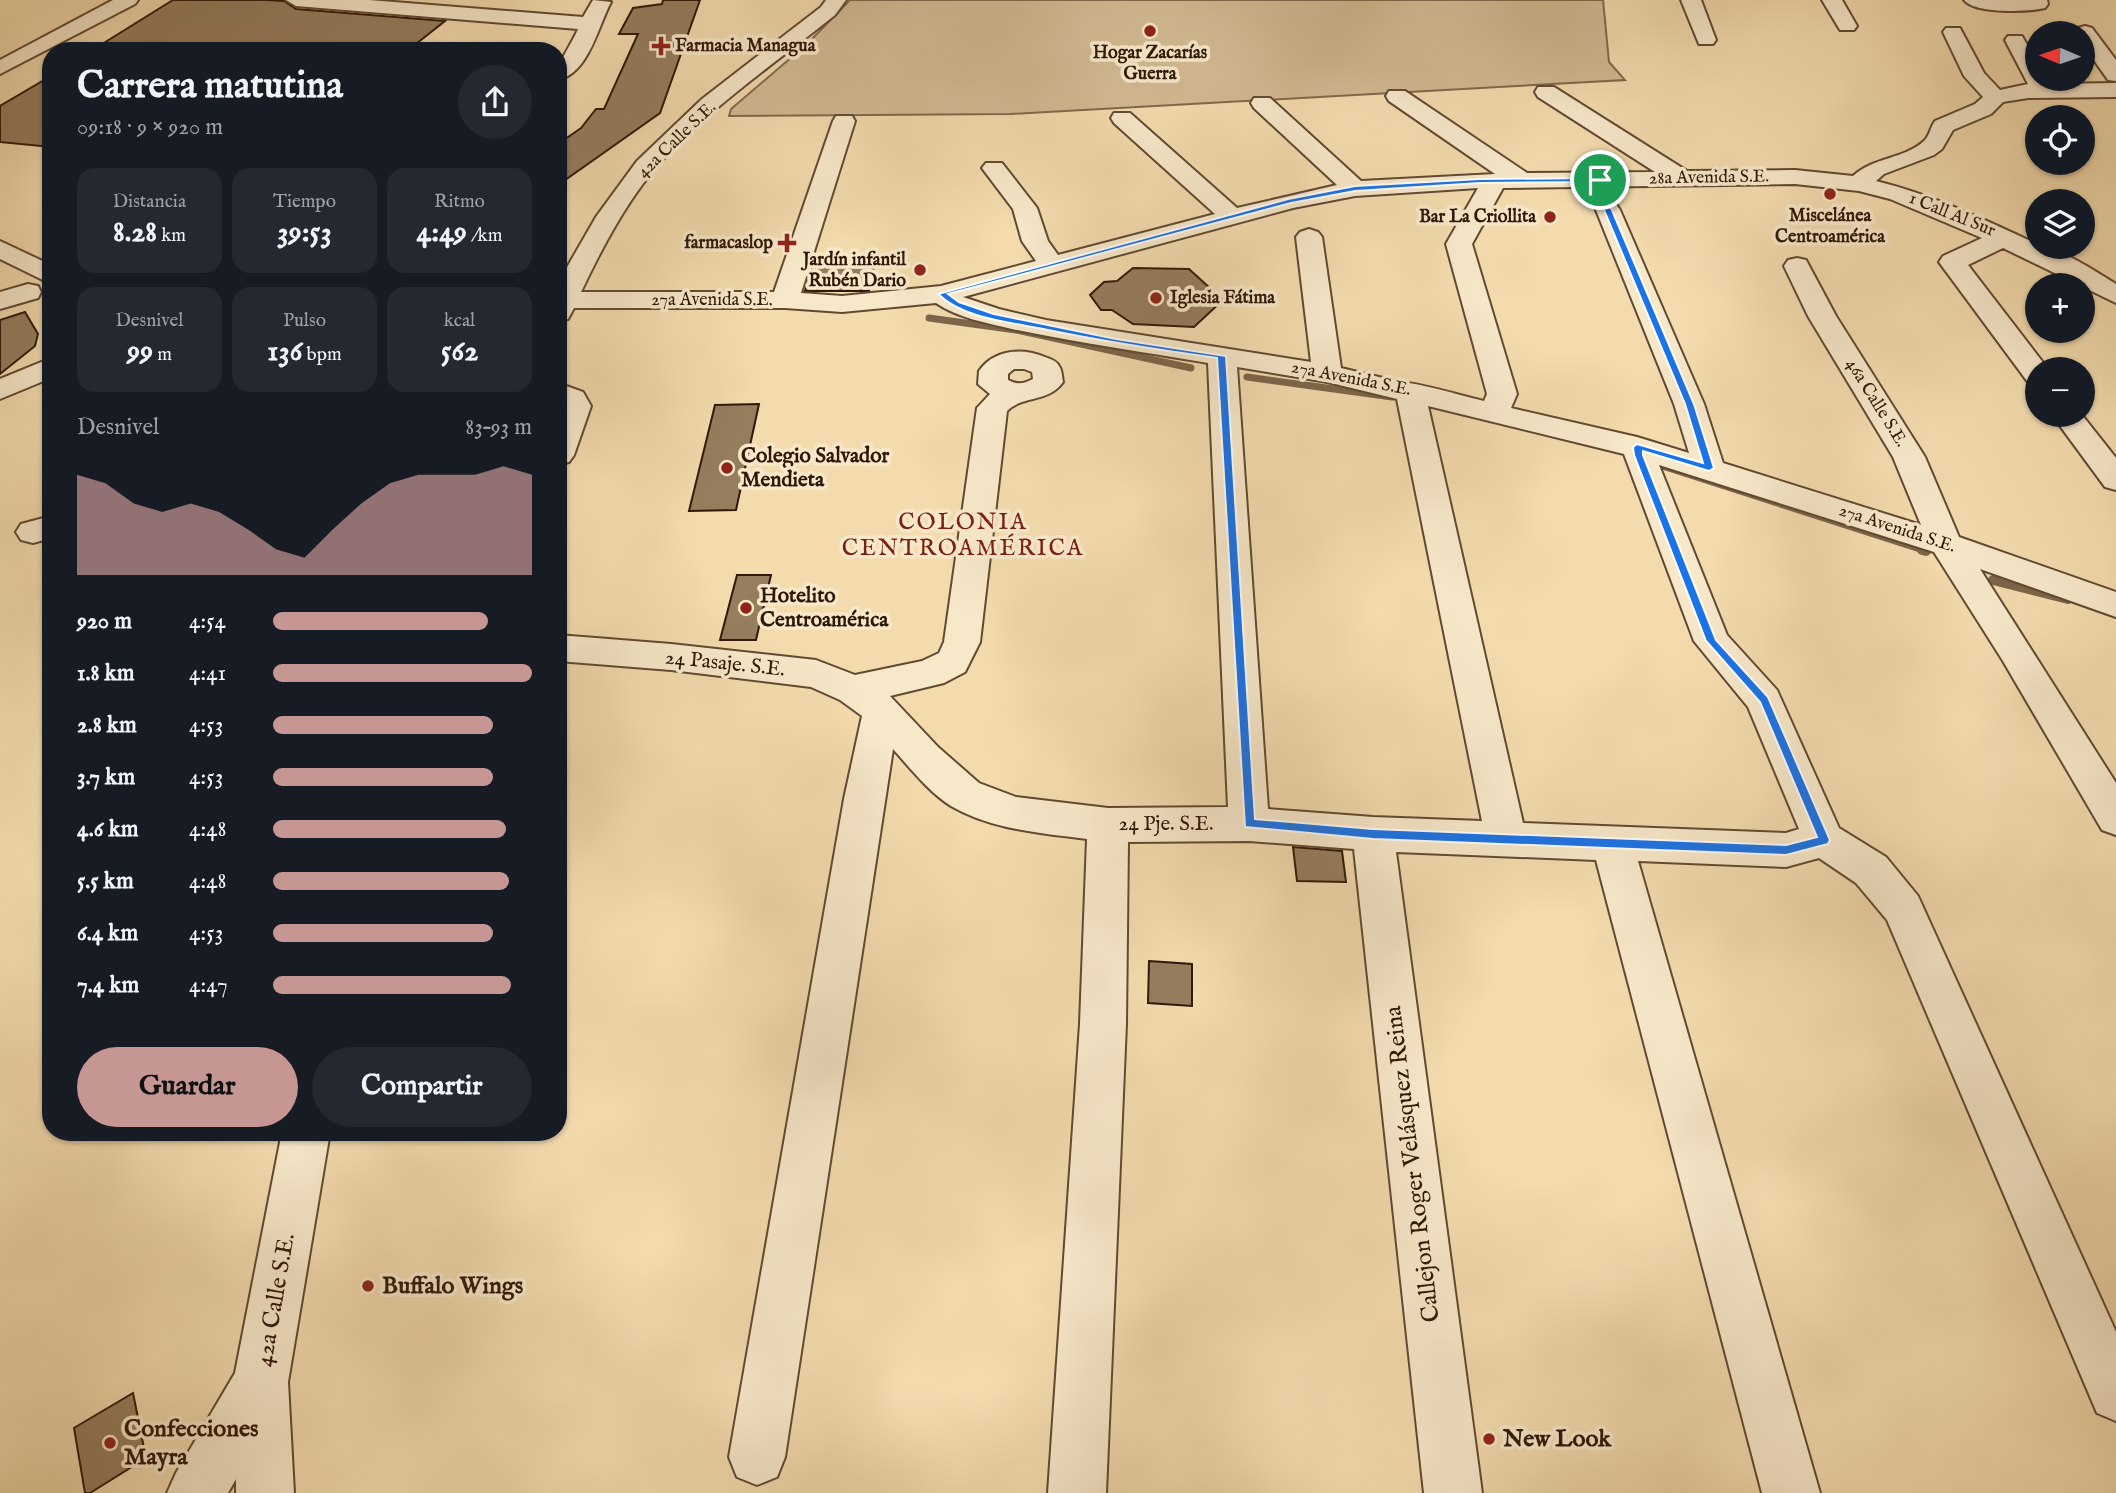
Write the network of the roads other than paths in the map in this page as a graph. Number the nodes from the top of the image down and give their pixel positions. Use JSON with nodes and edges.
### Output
{"nodes":[{"id":1,"x":128,"y":0,"type":"edge"},
{"id":2,"x":146,"y":0,"type":"edge"},
{"id":3,"x":296,"y":0,"type":"edge"},
{"id":4,"x":836,"y":0,"type":"edge"},
{"id":5,"x":1690,"y":0,"type":"edge"},
{"id":6,"x":1832,"y":0,"type":"edge"},
{"id":7,"x":1974,"y":0,"type":"edge"},
{"id":8,"x":2036,"y":0,"type":"edge"},
{"id":9,"x":579,"y":1,"type":"edge"},
{"id":10,"x":608,"y":1,"type":"edge"},
{"id":11,"x":590,"y":24,"type":"junction"},
{"id":12,"x":1847,"y":26,"type":"dead end"},
{"id":13,"x":1954,"y":32,"type":"dead end"},
{"id":14,"x":1706,"y":40,"type":"dead end"},
{"id":15,"x":2015,"y":40,"type":"dead end"},
{"id":16,"x":49,"y":42,"type":"edge"},
{"id":17,"x":75,"y":42,"type":"edge"},
{"id":18,"x":42,"y":46,"type":"edge"},
{"id":19,"x":2095,"y":46,"type":"edge"},
{"id":20,"x":2025,"y":59,"type":"edge"},
{"id":21,"x":42,"y":61,"type":"edge"},
{"id":22,"x":0,"y":68,"type":"edge"},
{"id":23,"x":567,"y":70,"type":"edge"},
{"id":24,"x":2116,"y":75,"type":"edge"},
{"id":25,"x":0,"y":86,"type":"edge"},
{"id":26,"x":2095,"y":90,"type":"edge"},
{"id":27,"x":2116,"y":90,"type":"edge"},
{"id":28,"x":2042,"y":91,"type":"edge"},
{"id":29,"x":1546,"y":92,"type":"dead end"},
{"id":30,"x":1397,"y":96,"type":"dead end"},
{"id":31,"x":1997,"y":97,"type":"junction"},
{"id":32,"x":1262,"y":103,"type":"dead end"},
{"id":33,"x":1122,"y":118,"type":"dead end"},
{"id":34,"x":844,"y":121,"type":"dead end"},
{"id":35,"x":994,"y":168,"type":"dead end"},
{"id":36,"x":1683,"y":179,"type":"junction"},
{"id":37,"x":1522,"y":181,"type":"junction"},
{"id":38,"x":1485,"y":184,"type":"junction"},
{"id":39,"x":1859,"y":184,"type":"junction"},
{"id":40,"x":1355,"y":189,"type":"junction"},
{"id":41,"x":1600,"y":189,"type":"junction"},
{"id":42,"x":1233,"y":217,"type":"junction"},
{"id":43,"x":1309,"y":237,"type":"dead end"},
{"id":44,"x":2005,"y":237,"type":"junction"},
{"id":45,"x":0,"y":250,"type":"edge"},
{"id":46,"x":1052,"y":266,"type":"junction"},
{"id":47,"x":1797,"y":266,"type":"dead end"},
{"id":48,"x":42,"y":271,"type":"edge"},
{"id":49,"x":0,"y":279,"type":"edge"},
{"id":50,"x":2112,"y":289,"type":"edge"},
{"id":51,"x":567,"y":292,"type":"edge"},
{"id":52,"x":942,"y":294,"type":"junction"},
{"id":53,"x":39,"y":296,"type":"edge"},
{"id":54,"x":785,"y":300,"type":"junction"},
{"id":55,"x":0,"y":301,"type":"edge"},
{"id":56,"x":567,"y":304,"type":"edge"},
{"id":57,"x":1222,"y":356,"type":"junction"},
{"id":58,"x":2025,"y":359,"type":"edge"},
{"id":59,"x":1327,"y":373,"type":"junction"},
{"id":60,"x":42,"y":376,"type":"edge"},
{"id":61,"x":42,"y":376,"type":"edge"},
{"id":62,"x":0,"y":390,"type":"edge"},
{"id":63,"x":1008,"y":393,"type":"dead end"},
{"id":64,"x":567,"y":396,"type":"edge"},
{"id":65,"x":1412,"y":399,"type":"junction"},
{"id":66,"x":0,"y":400,"type":"edge"},
{"id":67,"x":1495,"y":411,"type":"junction"},
{"id":68,"x":2076,"y":427,"type":"edge"},
{"id":69,"x":567,"y":430,"type":"edge"},
{"id":70,"x":1642,"y":462,"type":"junction"},
{"id":71,"x":1709,"y":468,"type":"junction"},
{"id":72,"x":2116,"y":480,"type":"edge"},
{"id":73,"x":1954,"y":556,"type":"junction"},
{"id":74,"x":2116,"y":605,"type":"edge"},
{"id":75,"x":567,"y":649,"type":"edge"},
{"id":76,"x":867,"y":700,"type":"junction"},
{"id":77,"x":2116,"y":818,"type":"edge"},
{"id":78,"x":1249,"y":824,"type":"junction"},
{"id":79,"x":1108,"y":825,"type":"junction"},
{"id":80,"x":1373,"y":834,"type":"junction"},
{"id":81,"x":1506,"y":839,"type":"junction"},
{"id":82,"x":1824,"y":840,"type":"junction"},
{"id":83,"x":1612,"y":844,"type":"junction"},
{"id":84,"x":304,"y":1141,"type":"edge"},
{"id":85,"x":261,"y":1382,"type":"junction"},
{"id":86,"x":2116,"y":1394,"type":"edge"},
{"id":87,"x":757,"y":1457,"type":"dead end"},
{"id":88,"x":196,"y":1493,"type":"edge"},
{"id":89,"x":265,"y":1493,"type":"edge"},
{"id":90,"x":1077,"y":1493,"type":"edge"},
{"id":91,"x":1453,"y":1493,"type":"edge"},
{"id":92,"x":1791,"y":1493,"type":"edge"}],
"edges":[{"from":1,"to":16,"type":"street"},
{"from":2,"to":17,"type":"street"},
{"from":3,"to":11,"type":"street"},
{"from":4,"to":51,"type":"street","name":"42a Calle S.E."},
{"from":5,"to":14,"type":"street"},
{"from":6,"to":12,"type":"street"},
{"from":7,"to":8,"type":"street"},
{"from":9,"to":10,"type":"street"},
{"from":10,"to":11,"type":"street"},
{"from":11,"to":23,"type":"street"},
{"from":13,"to":31,"type":"street"},
{"from":15,"to":20,"type":"street"},
{"from":18,"to":22,"type":"street"},
{"from":19,"to":24,"type":"street"},
{"from":21,"to":25,"type":"street"},
{"from":26,"to":27,"type":"street"},
{"from":28,"to":31,"type":"street"},
{"from":29,"to":36,"type":"street"},
{"from":30,"to":37,"type":"street"},
{"from":31,"to":39,"type":"street"},
{"from":32,"to":40,"type":"street"},
{"from":33,"to":42,"type":"street"},
{"from":34,"to":54,"type":"street"},
{"from":35,"to":46,"type":"street"},
{"from":36,"to":39,"type":"street","name":"28a Avenida S.E."},
{"from":36,"to":41,"type":"street","name":"28a Avenida S.E."},
{"from":37,"to":38,"type":"street","name":"28a Avenida S.E."},
{"from":37,"to":41,"type":"street","name":"28a Avenida S.E."},
{"from":38,"to":40,"type":"street","name":"28a Avenida S.E."},
{"from":38,"to":41,"type":"street"},
{"from":38,"to":67,"type":"street"},
{"from":39,"to":44,"type":"street","name":"1 Call Al Sur"},
{"from":40,"to":42,"type":"street","name":"28a Avenida S.E."},
{"from":41,"to":71,"type":"street"},
{"from":42,"to":46,"type":"street","name":"28a Avenida S.E."},
{"from":43,"to":59,"type":"street"},
{"from":44,"to":50,"type":"street","name":"1 Call Al Sur"},
{"from":44,"to":58,"type":"street"},
{"from":45,"to":48,"type":"street"},
{"from":46,"to":52,"type":"street","name":"28a Avenida S.E."},
{"from":47,"to":73,"type":"street","name":"46a Calle S.E."},
{"from":49,"to":53,"type":"street"},
{"from":52,"to":54,"type":"street","name":"27a Avenida S.E."},
{"from":52,"to":57,"type":"street","name":"27a Avenida S.E."},
{"from":53,"to":55,"type":"street"},
{"from":54,"to":56,"type":"street","name":"27a Avenida S.E."},
{"from":57,"to":59,"type":"street","name":"27a Avenida S.E."},
{"from":57,"to":78,"type":"street"},
{"from":59,"to":65,"type":"street","name":"27a Avenida S.E."},
{"from":60,"to":62,"type":"street"},
{"from":61,"to":66,"type":"street"},
{"from":63,"to":76,"type":"street"},
{"from":64,"to":69,"type":"street"},
{"from":65,"to":67,"type":"street","name":"27a Avenida S.E."},
{"from":65,"to":81,"type":"street"},
{"from":67,"to":70,"type":"street","name":"27a Avenida S.E."},
{"from":68,"to":72,"type":"street"},
{"from":70,"to":71,"type":"street","name":"27a Avenida S.E."},
{"from":70,"to":82,"type":"street"},
{"from":71,"to":73,"type":"street","name":"27a Avenida S.E."},
{"from":73,"to":74,"type":"street","name":"27a Avenida S.E."},
{"from":73,"to":77,"type":"street","name":"46a Calle S.E."},
{"from":75,"to":76,"type":"street","name":"24 Pasaje. S.E."},
{"from":76,"to":79,"type":"street","name":"24 Pje. S.E."},
{"from":76,"to":87,"type":"street"},
{"from":78,"to":79,"type":"street","name":"24 Pje. S.E."},
{"from":78,"to":80,"type":"street","name":"24 Pje. S.E."},
{"from":79,"to":90,"type":"street"},
{"from":80,"to":81,"type":"street","name":"24 Pje. S.E."},
{"from":80,"to":91,"type":"street","name":"Callejon Roger Velásquez Reina"},
{"from":81,"to":83,"type":"street","name":"24 Pje. S.E."},
{"from":82,"to":83,"type":"street","name":"24 Pje. S.E."},
{"from":82,"to":86,"type":"street"},
{"from":83,"to":92,"type":"street"},
{"from":84,"to":85,"type":"street","name":"42a Calle S.E."},
{"from":85,"to":88,"type":"street","name":"42a Calle S.E."},
{"from":85,"to":89,"type":"street"}]}
